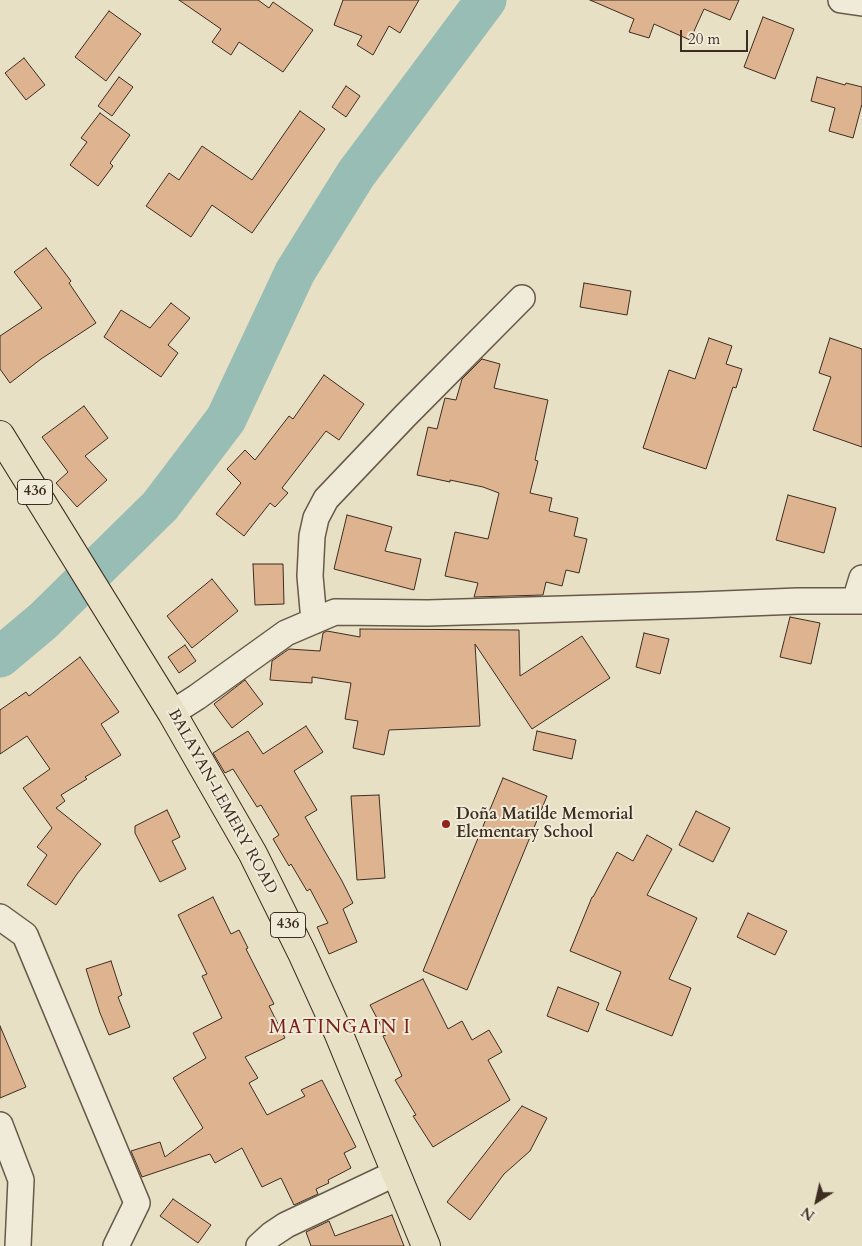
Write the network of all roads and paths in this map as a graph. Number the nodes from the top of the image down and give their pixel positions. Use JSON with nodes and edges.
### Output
{"nodes":[{"id":1,"x":841,"y":0,"type":"edge"},
{"id":2,"x":862,"y":3,"type":"edge"},
{"id":3,"x":522,"y":298,"type":"dead end"},
{"id":4,"x":0,"y":435,"type":"edge"},
{"id":5,"x":860,"y":593,"type":"edge"},
{"id":6,"x":314,"y":621,"type":"junction"},
{"id":7,"x":172,"y":713,"type":"junction"},
{"id":8,"x":0,"y":917,"type":"edge"},
{"id":9,"x":0,"y":1125,"type":"edge"},
{"id":10,"x":396,"y":1173,"type":"junction"},
{"id":11,"x":18,"y":1246,"type":"edge"},
{"id":12,"x":116,"y":1246,"type":"edge"},
{"id":13,"x":259,"y":1246,"type":"edge"},
{"id":14,"x":426,"y":1246,"type":"edge"}],
"edges":[{"from":1,"to":2,"type":"street"},
{"from":3,"to":6,"type":"street"},
{"from":4,"to":7,"type":"main road","name":"BALAYAN-LEMERY ROAD","number":"436"},
{"from":5,"to":6,"type":"street"},
{"from":6,"to":7,"type":"street"},
{"from":7,"to":10,"type":"main road","name":"BALAYAN-LEMERY ROAD","number":"436"},
{"from":8,"to":12,"type":"street"},
{"from":9,"to":11,"type":"street"},
{"from":10,"to":13,"type":"street"},
{"from":10,"to":14,"type":"main road","name":"BALAYAN-LEMERY ROAD","number":"436"}]}
